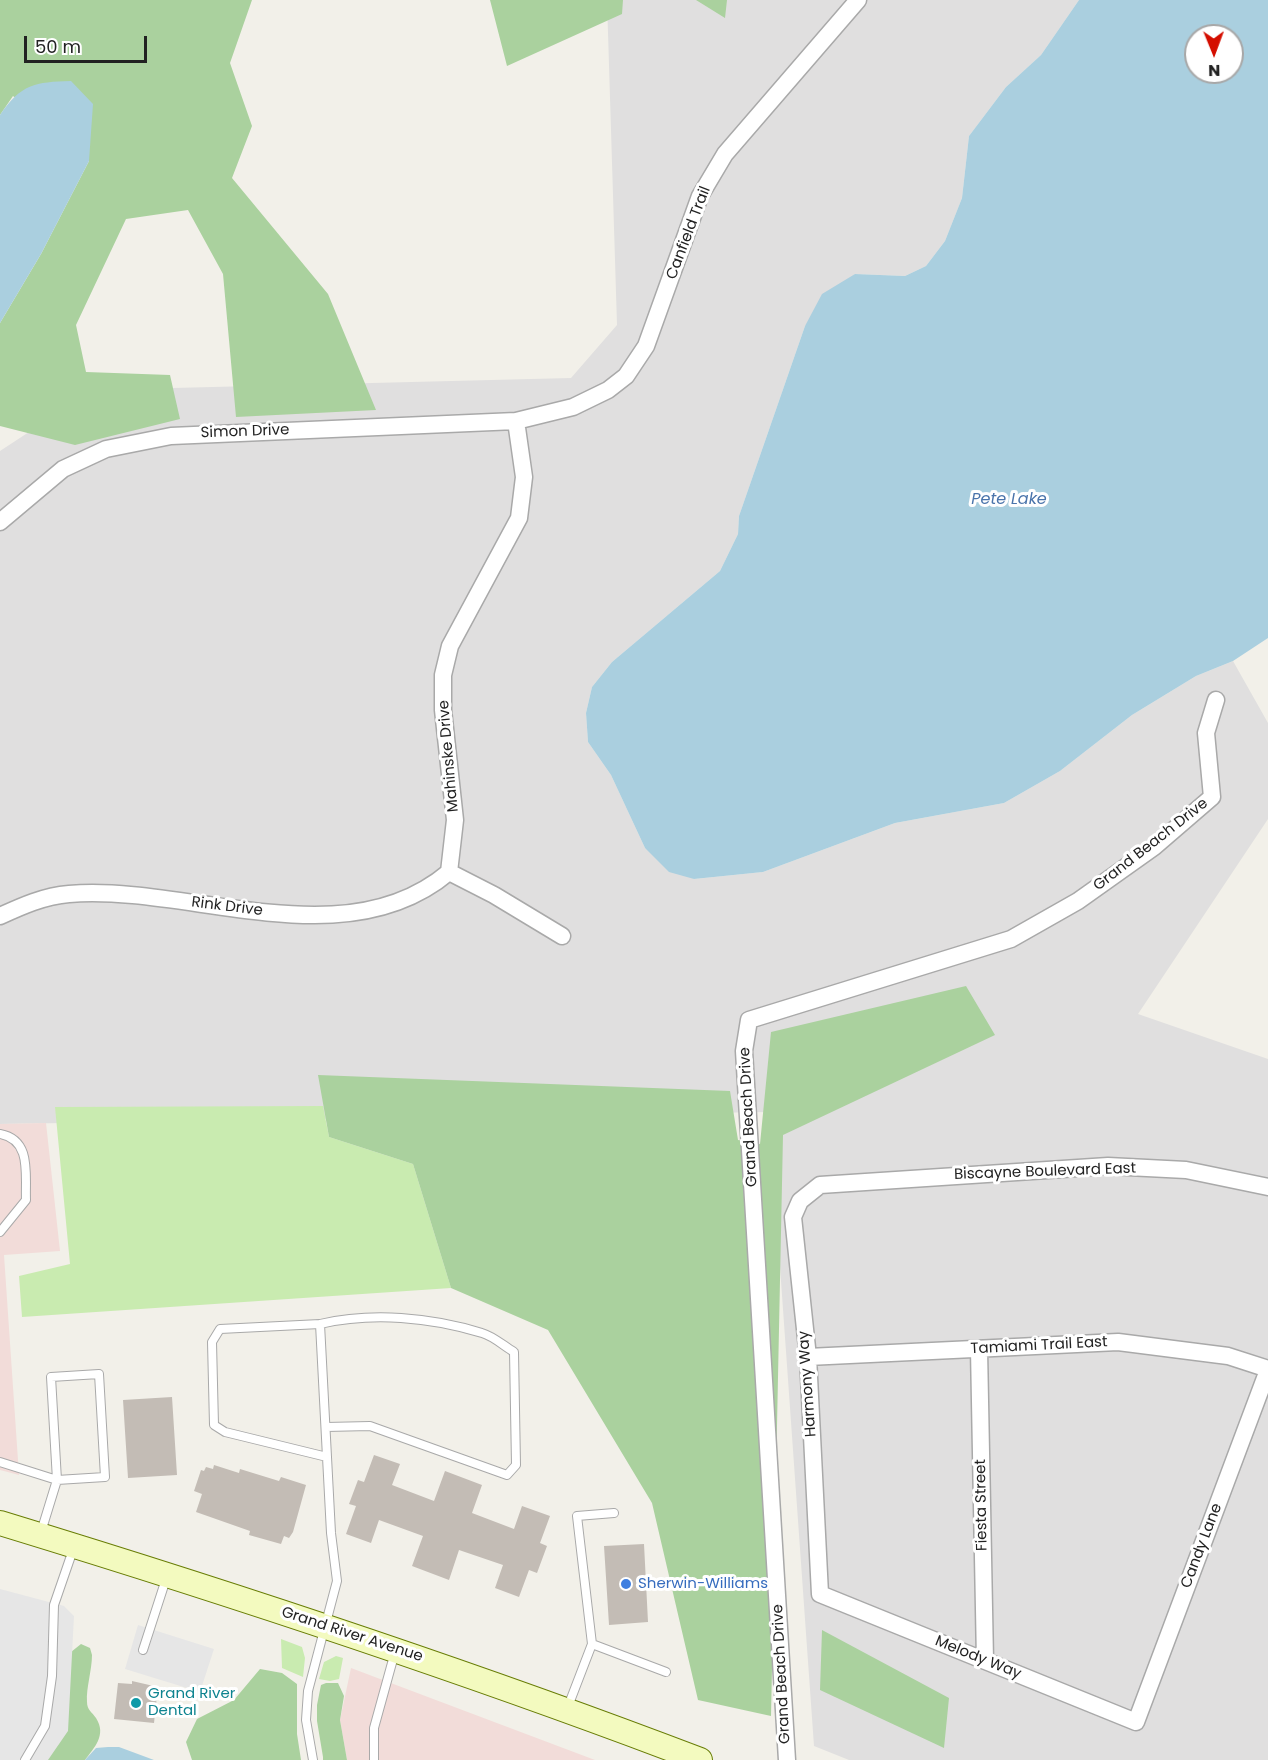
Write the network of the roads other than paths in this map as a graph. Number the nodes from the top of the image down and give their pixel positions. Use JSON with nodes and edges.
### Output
{"nodes":[{"id":1,"x":858,"y":0,"type":"edge"},
{"id":2,"x":516,"y":421,"type":"junction"},
{"id":3,"x":0,"y":522,"type":"edge"},
{"id":4,"x":1216,"y":700,"type":"dead end"},
{"id":5,"x":448,"y":872,"type":"junction"},
{"id":6,"x":0,"y":916,"type":"edge"},
{"id":7,"x":562,"y":936,"type":"dead end"},
{"id":8,"x":0,"y":1134,"type":"edge"},
{"id":9,"x":820,"y":1185,"type":"joint"},
{"id":10,"x":1268,"y":1186,"type":"edge"},
{"id":11,"x":0,"y":1232,"type":"edge"},
{"id":12,"x":320,"y":1324,"type":"junction"},
{"id":13,"x":979,"y":1349,"type":"junction"},
{"id":14,"x":808,"y":1357,"type":"junction"},
{"id":15,"x":1268,"y":1370,"type":"edge"},
{"id":16,"x":326,"y":1426,"type":"junction"},
{"id":17,"x":327,"y":1457,"type":"junction"},
{"id":18,"x":0,"y":1462,"type":"edge"},
{"id":19,"x":57,"y":1480,"type":"junction"},
{"id":20,"x":614,"y":1513,"type":"dead end"},
{"id":21,"x":0,"y":1523,"type":"edge"},
{"id":22,"x":40,"y":1535,"type":"junction"},
{"id":23,"x":75,"y":1546,"type":"junction"},
{"id":24,"x":167,"y":1575,"type":"junction"},
{"id":25,"x":820,"y":1594,"type":"joint"},
{"id":26,"x":326,"y":1625,"type":"junction"},
{"id":27,"x":592,"y":1644,"type":"junction"},
{"id":28,"x":396,"y":1649,"type":"junction"},
{"id":29,"x":143,"y":1650,"type":"dead end"},
{"id":30,"x":984,"y":1661,"type":"junction"},
{"id":31,"x":666,"y":1672,"type":"dead end"},
{"id":32,"x":567,"y":1709,"type":"junction"},
{"id":33,"x":1136,"y":1722,"type":"joint"},
{"id":34,"x":25,"y":1760,"type":"edge"},
{"id":35,"x":313,"y":1760,"type":"edge"},
{"id":36,"x":374,"y":1760,"type":"edge"},
{"id":37,"x":700,"y":1760,"type":"edge"},
{"id":38,"x":787,"y":1760,"type":"edge"}],
"edges":[{"from":1,"to":2,"type":"street","name":"Canfield Trail"},
{"from":2,"to":3,"type":"street","name":"Simon Drive"},
{"from":2,"to":5,"type":"street","name":"Mahinske Drive"},
{"from":4,"to":38,"type":"street","name":"Grand Beach Drive"},
{"from":5,"to":6,"type":"street","name":"Rink Drive"},
{"from":5,"to":7,"type":"street"},
{"from":8,"to":11,"type":"lane"},
{"from":9,"to":10,"type":"street","name":"Biscayne Boulevard East"},
{"from":9,"to":14,"type":"street","name":"Harmony Way"},
{"from":12,"to":16,"type":"lane"},
{"from":12,"to":16,"type":"lane"},
{"from":12,"to":17,"type":"lane"},
{"from":13,"to":14,"type":"street","name":"Tamiami Trail East"},
{"from":13,"to":15,"type":"street","name":"Tamiami Trail East"},
{"from":13,"to":30,"type":"street","name":"Fiesta Street"},
{"from":14,"to":25,"type":"street","name":"Harmony Way"},
{"from":15,"to":33,"type":"street","name":"Candy Lane"},
{"from":16,"to":17,"type":"lane"},
{"from":17,"to":26,"type":"lane"},
{"from":18,"to":19,"type":"lane"},
{"from":19,"to":19,"type":"lane"},
{"from":19,"to":22,"type":"lane"},
{"from":20,"to":27,"type":"lane"},
{"from":21,"to":22,"type":"main road","name":"Grand River Avenue"},
{"from":22,"to":23,"type":"main road","name":"Grand River Avenue"},
{"from":23,"to":24,"type":"main road","name":"Grand River Avenue"},
{"from":23,"to":34,"type":"lane"},
{"from":24,"to":26,"type":"main road","name":"Grand River Avenue"},
{"from":24,"to":29,"type":"lane"},
{"from":25,"to":30,"type":"street","name":"Melody Way"},
{"from":26,"to":28,"type":"main road","name":"Grand River Avenue"},
{"from":26,"to":35,"type":"lane"},
{"from":27,"to":31,"type":"lane"},
{"from":27,"to":32,"type":"lane"},
{"from":28,"to":32,"type":"main road","name":"Grand River Avenue"},
{"from":28,"to":36,"type":"lane"},
{"from":30,"to":33,"type":"street","name":"Melody Way"},
{"from":32,"to":37,"type":"main road","name":"Grand River Avenue"}]}
